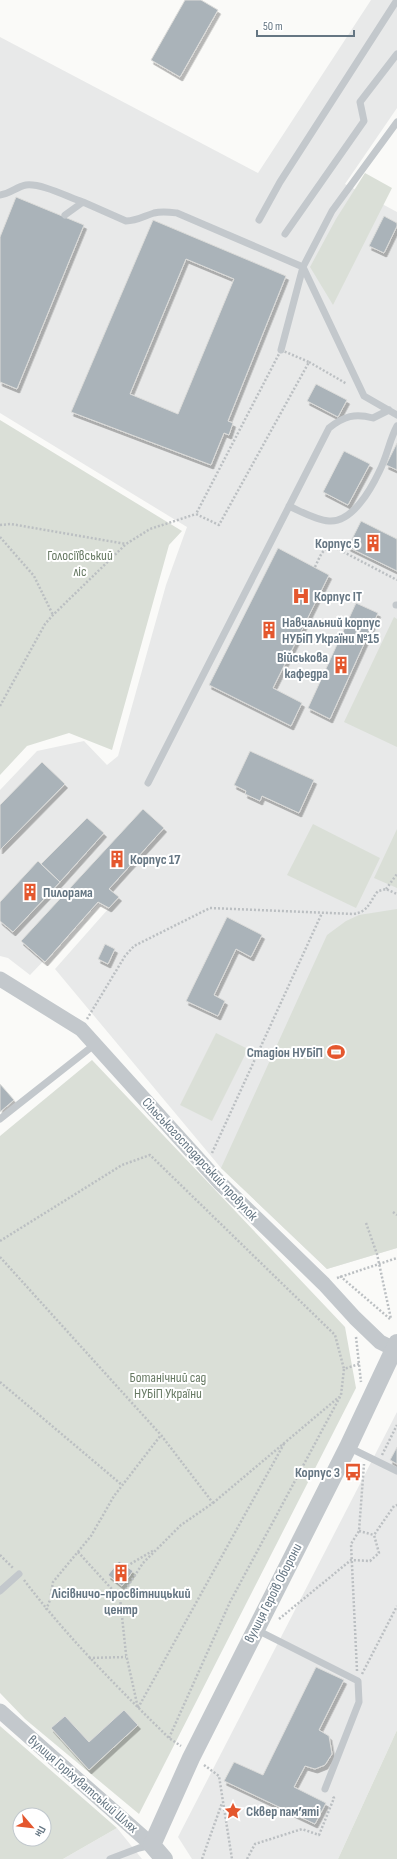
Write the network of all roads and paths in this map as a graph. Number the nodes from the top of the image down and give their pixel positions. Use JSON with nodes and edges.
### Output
{"nodes":[{"id":1,"x":397,"y":0,"type":"edge"},
{"id":2,"x":397,"y":54,"type":"edge"},
{"id":3,"x":397,"y":122,"type":"edge"},
{"id":4,"x":0,"y":195,"type":"edge"},
{"id":5,"x":82,"y":202,"type":"junction"},
{"id":6,"x":65,"y":215,"type":"dead end"},
{"id":7,"x":259,"y":220,"type":"dead end"},
{"id":8,"x":285,"y":234,"type":"dead end"},
{"id":9,"x":303,"y":267,"type":"junction"},
{"id":10,"x":281,"y":350,"type":"junction"},
{"id":11,"x":309,"y":362,"type":"junction"},
{"id":12,"x":364,"y":396,"type":"junction"},
{"id":13,"x":389,"y":410,"type":"junction"},
{"id":14,"x":397,"y":415,"type":"edge"},
{"id":15,"x":397,"y":426,"type":"edge"},
{"id":16,"x":289,"y":506,"type":"junction"},
{"id":17,"x":196,"y":514,"type":"junction"},
{"id":18,"x":0,"y":525,"type":"edge"},
{"id":19,"x":0,"y":537,"type":"edge"},
{"id":20,"x":126,"y":544,"type":"junction"},
{"id":21,"x":315,"y":567,"type":"dead end"},
{"id":22,"x":397,"y":580,"type":"edge"},
{"id":23,"x":53,"y":615,"type":"junction"},
{"id":24,"x":0,"y":706,"type":"edge"},
{"id":25,"x":148,"y":783,"type":"dead end"},
{"id":26,"x":397,"y":874,"type":"edge"},
{"id":27,"x":386,"y":889,"type":"junction"},
{"id":28,"x":397,"y":894,"type":"edge"},
{"id":29,"x":322,"y":913,"type":"junction"},
{"id":30,"x":0,"y":979,"type":"edge"},
{"id":31,"x":81,"y":1029,"type":"junction"},
{"id":32,"x":94,"y":1045,"type":"junction"},
{"id":33,"x":0,"y":1119,"type":"edge"},
{"id":34,"x":211,"y":1156,"type":"dead end"},
{"id":35,"x":393,"y":1212,"type":"dead end"},
{"id":36,"x":397,"y":1215,"type":"edge"},
{"id":37,"x":366,"y":1223,"type":"dead end"},
{"id":38,"x":0,"y":1241,"type":"edge"},
{"id":39,"x":0,"y":1257,"type":"edge"},
{"id":40,"x":397,"y":1258,"type":"edge"},
{"id":41,"x":379,"y":1265,"type":"junction"},
{"id":42,"x":340,"y":1276,"type":"junction"},
{"id":43,"x":324,"y":1284,"type":"junction"},
{"id":44,"x":354,"y":1318,"type":"junction"},
{"id":45,"x":396,"y":1346,"type":"edge"},
{"id":46,"x":359,"y":1364,"type":"junction"},
{"id":47,"x":344,"y":1368,"type":"junction"},
{"id":48,"x":0,"y":1382,"type":"edge"},
{"id":49,"x":362,"y":1386,"type":"dead end"},
{"id":50,"x":341,"y":1396,"type":"junction"},
{"id":51,"x":397,"y":1425,"type":"edge"},
{"id":52,"x":161,"y":1435,"type":"junction"},
{"id":53,"x":285,"y":1442,"type":"junction"},
{"id":54,"x":348,"y":1447,"type":"junction"},
{"id":55,"x":364,"y":1454,"type":"junction"},
{"id":56,"x":378,"y":1461,"type":"junction"},
{"id":57,"x":397,"y":1471,"type":"edge"},
{"id":58,"x":122,"y":1485,"type":"junction"},
{"id":59,"x":212,"y":1503,"type":"junction"},
{"id":60,"x":397,"y":1505,"type":"edge"},
{"id":61,"x":359,"y":1531,"type":"junction"},
{"id":62,"x":374,"y":1535,"type":"junction"},
{"id":63,"x":159,"y":1547,"type":"junction"},
{"id":64,"x":78,"y":1552,"type":"junction"},
{"id":65,"x":0,"y":1555,"type":"edge"},
{"id":66,"x":351,"y":1560,"type":"junction"},
{"id":67,"x":127,"y":1566,"type":"dead end"},
{"id":68,"x":19,"y":1574,"type":"junction"},
{"id":69,"x":0,"y":1591,"type":"edge"},
{"id":70,"x":120,"y":1598,"type":"junction"},
{"id":71,"x":397,"y":1606,"type":"edge"},
{"id":72,"x":46,"y":1610,"type":"junction"},
{"id":73,"x":276,"y":1622,"type":"dead end"},
{"id":74,"x":255,"y":1629,"type":"junction"},
{"id":75,"x":126,"y":1657,"type":"junction"},
{"id":76,"x":88,"y":1658,"type":"junction"},
{"id":77,"x":358,"y":1681,"type":"junction"},
{"id":78,"x":138,"y":1708,"type":"junction"},
{"id":79,"x":0,"y":1711,"type":"edge"},
{"id":80,"x":169,"y":1738,"type":"junction"},
{"id":81,"x":188,"y":1753,"type":"junction"},
{"id":82,"x":325,"y":1789,"type":"joint"},
{"id":83,"x":222,"y":1802,"type":"junction"},
{"id":84,"x":152,"y":1845,"type":"junction"},
{"id":85,"x":110,"y":1859,"type":"edge"},
{"id":86,"x":164,"y":1859,"type":"edge"},
{"id":87,"x":202,"y":1859,"type":"edge"},
{"id":88,"x":232,"y":1859,"type":"edge"},
{"id":89,"x":247,"y":1859,"type":"edge"}],
"edges":[{"from":1,"to":7,"type":"lane"},
{"from":2,"to":8,"type":"lane"},
{"from":3,"to":9,"type":"lane"},
{"from":4,"to":5,"type":"lane"},
{"from":5,"to":6,"type":"lane"},
{"from":5,"to":9,"type":"lane"},
{"from":9,"to":10,"type":"lane"},
{"from":9,"to":12,"type":"lane"},
{"from":10,"to":11,"type":"path"},
{"from":10,"to":17,"type":"path"},
{"from":11,"to":12,"type":"path"},
{"from":11,"to":17,"type":"path"},
{"from":12,"to":13,"type":"lane"},
{"from":13,"to":14,"type":"lane"},
{"from":13,"to":16,"type":"lane"},
{"from":15,"to":16,"type":"lane"},
{"from":16,"to":25,"type":"lane"},
{"from":17,"to":20,"type":"path"},
{"from":18,"to":20,"type":"path"},
{"from":19,"to":23,"type":"path"},
{"from":20,"to":23,"type":"path"},
{"from":21,"to":22,"type":"path"},
{"from":23,"to":24,"type":"path"},
{"from":26,"to":27,"type":"path"},
{"from":27,"to":28,"type":"path"},
{"from":27,"to":29,"type":"path"},
{"from":29,"to":31,"type":"path"},
{"from":29,"to":34,"type":"path"},
{"from":30,"to":31,"type":"street","name":"Сільськогосподарський провулок"},
{"from":31,"to":32,"type":"street","name":"Сільськогосподарський провулок"},
{"from":32,"to":33,"type":"lane"},
{"from":32,"to":43,"type":"street","name":"Сільськогосподарський провулок"},
{"from":35,"to":36,"type":"path"},
{"from":37,"to":41,"type":"path"},
{"from":38,"to":47,"type":"path"},
{"from":39,"to":52,"type":"path"},
{"from":40,"to":41,"type":"path"},
{"from":41,"to":42,"type":"path"},
{"from":41,"to":42,"type":"path"},
{"from":42,"to":43,"type":"path"},
{"from":43,"to":44,"type":"street","name":"Сільськогосподарський провулок"},
{"from":44,"to":45,"type":"street","name":"Сільськогосподарський провулок"},
{"from":44,"to":46,"type":"path"},
{"from":45,"to":54,"type":"street","name":"вулиця Героїв Оборони"},
{"from":46,"to":47,"type":"path"},
{"from":46,"to":49,"type":"path"},
{"from":47,"to":50,"type":"path"},
{"from":48,"to":58,"type":"path"},
{"from":50,"to":53,"type":"path"},
{"from":50,"to":80,"type":"path"},
{"from":51,"to":56,"type":"path"},
{"from":52,"to":58,"type":"path"},
{"from":52,"to":59,"type":"path"},
{"from":53,"to":59,"type":"path"},
{"from":53,"to":78,"type":"path"},
{"from":54,"to":55,"type":"lane"},
{"from":54,"to":74,"type":"street","name":"вулиця Героїв Оборони"},
{"from":55,"to":56,"type":"lane"},
{"from":55,"to":61,"type":"path"},
{"from":56,"to":57,"type":"lane"},
{"from":58,"to":64,"type":"path"},
{"from":59,"to":63,"type":"path"},
{"from":60,"to":62,"type":"path"},
{"from":61,"to":62,"type":"path"},
{"from":61,"to":66,"type":"path"},
{"from":62,"to":66,"type":"path"},
{"from":63,"to":67,"type":"path"},
{"from":63,"to":70,"type":"path"},
{"from":64,"to":70,"type":"path"},
{"from":64,"to":72,"type":"path"},
{"from":65,"to":68,"type":"path"},
{"from":66,"to":73,"type":"path"},
{"from":66,"to":77,"type":"path"},
{"from":68,"to":69,"type":"lane"},
{"from":68,"to":72,"type":"path"},
{"from":70,"to":75,"type":"path"},
{"from":71,"to":77,"type":"path"},
{"from":72,"to":76,"type":"path"},
{"from":74,"to":77,"type":"lane"},
{"from":74,"to":81,"type":"street","name":"вулиця Героїв Оборони"},
{"from":75,"to":76,"type":"path"},
{"from":75,"to":78,"type":"path"},
{"from":76,"to":78,"type":"path"},
{"from":77,"to":82,"type":"lane"},
{"from":78,"to":80,"type":"path"},
{"from":79,"to":84,"type":"street","name":"вулиця Горіхуватський Шлях"},
{"from":80,"to":81,"type":"path"},
{"from":81,"to":83,"type":"path"},
{"from":81,"to":84,"type":"street","name":"вулиця Героїв Оборони"},
{"from":82,"to":89,"type":"path"},
{"from":83,"to":87,"type":"path"},
{"from":83,"to":88,"type":"path"},
{"from":84,"to":85,"type":"lane"},
{"from":84,"to":86,"type":"street","name":"вулиця Горіхуватський Шлях"}]}
